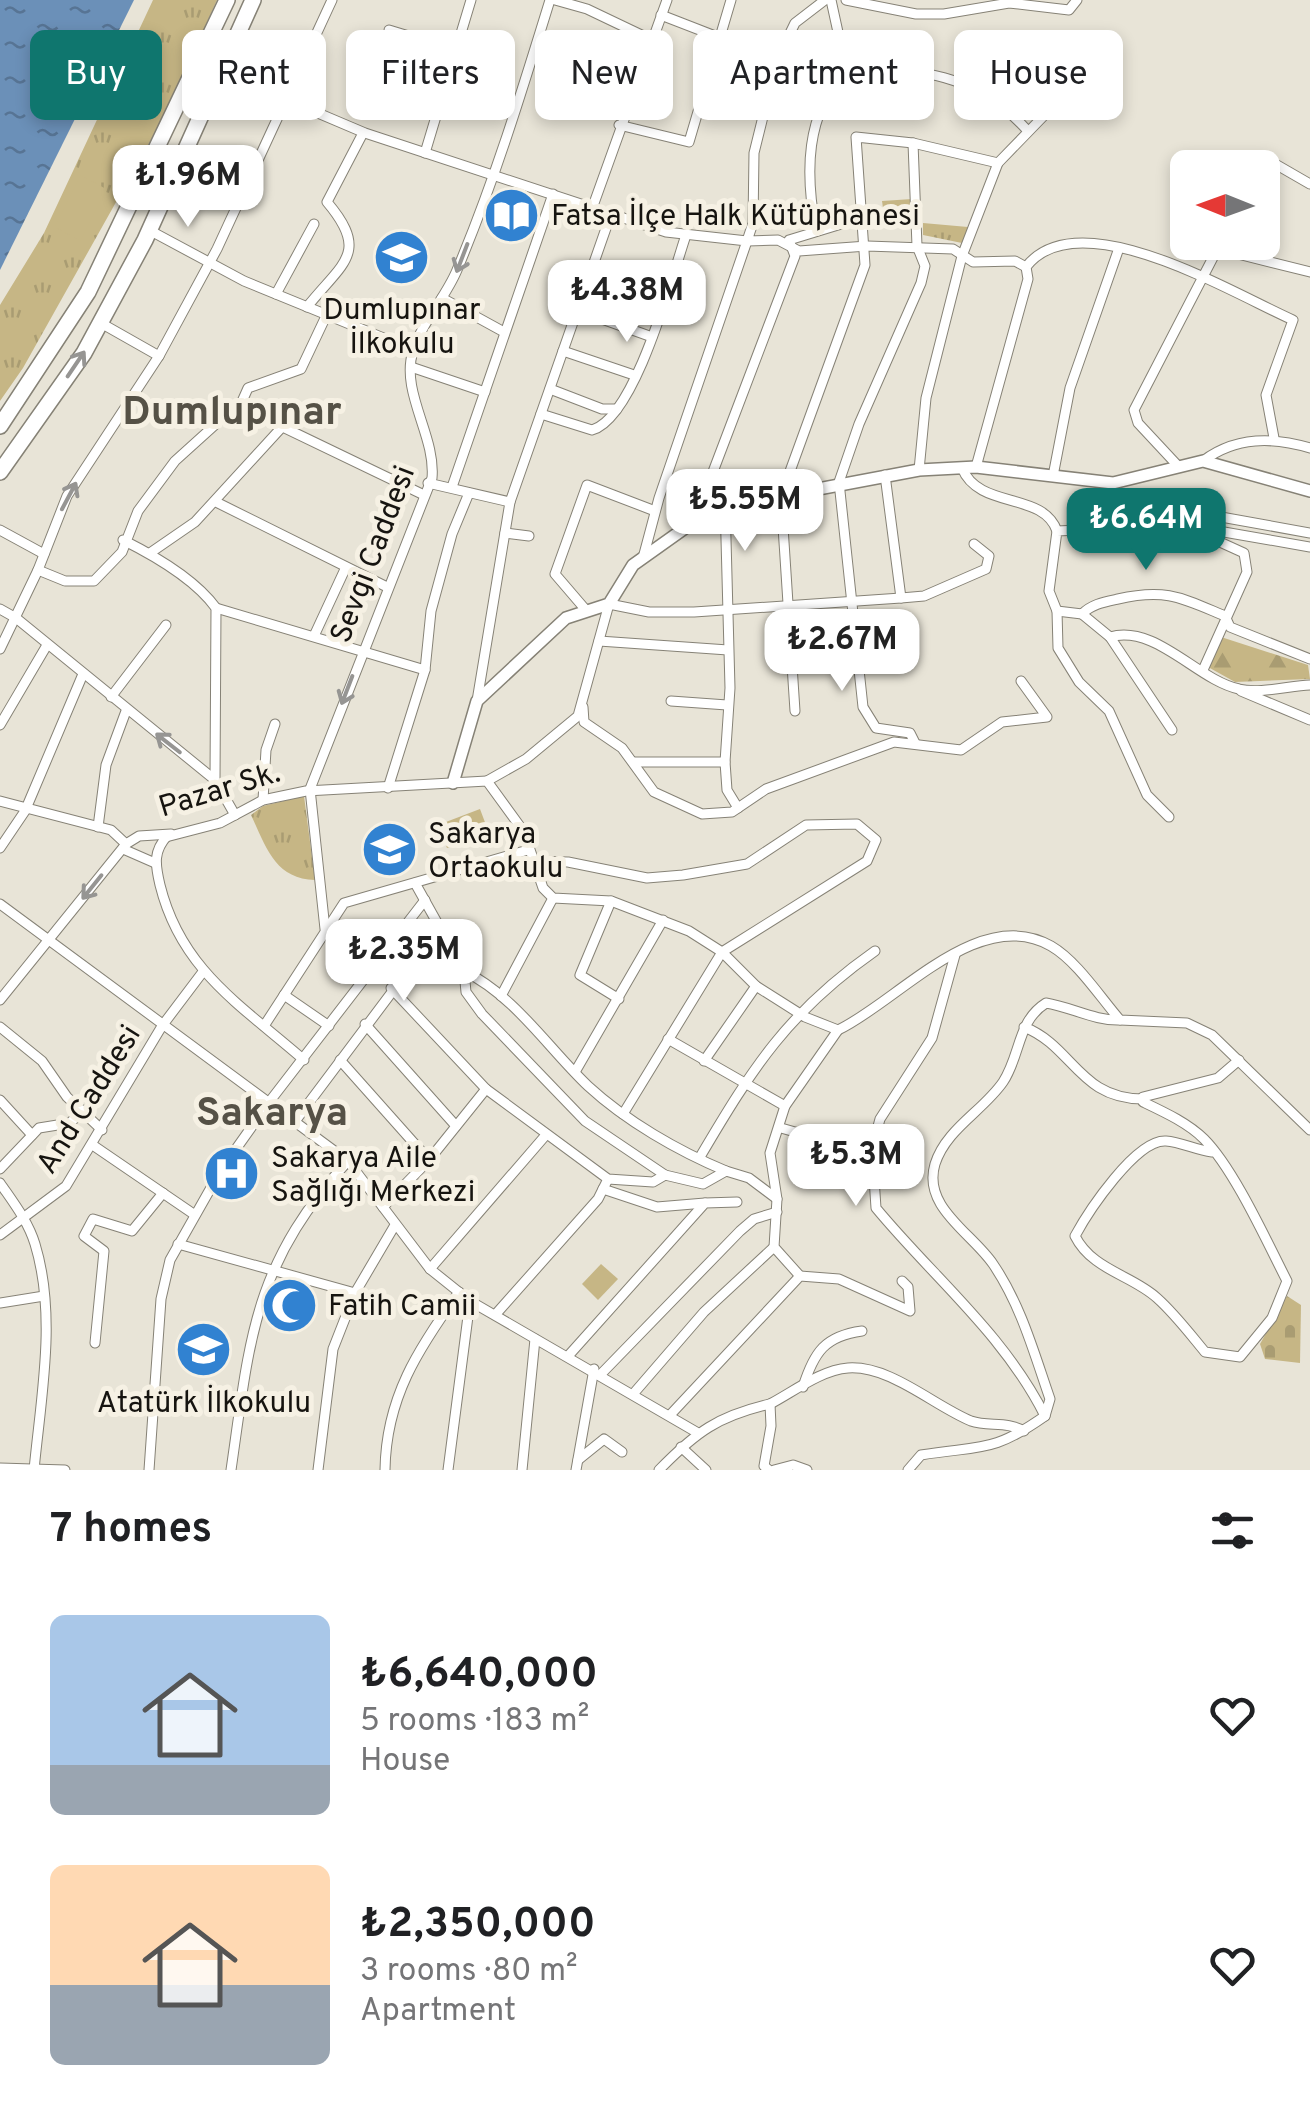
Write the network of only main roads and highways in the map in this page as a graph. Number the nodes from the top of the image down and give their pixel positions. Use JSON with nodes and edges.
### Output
{"nodes":[{"id":1,"x":227,"y":0,"type":"edge"},
{"id":2,"x":253,"y":0,"type":"edge"},
{"id":3,"x":0,"y":426,"type":"edge"},
{"id":4,"x":0,"y":472,"type":"edge"}],
"edges":[{"from":1,"to":3,"type":"highway"},
{"from":4,"to":2,"type":"highway","one_way":true}]}
